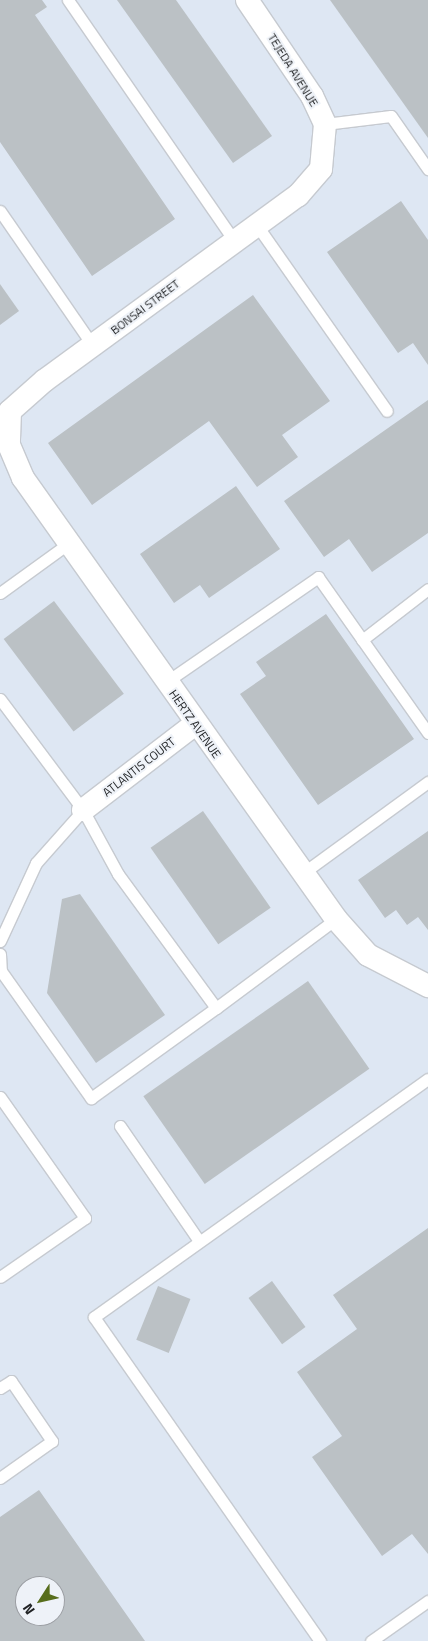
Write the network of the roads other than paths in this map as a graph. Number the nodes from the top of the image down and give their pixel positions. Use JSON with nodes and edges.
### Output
{"nodes":[{"id":1,"x":68,"y":0,"type":"edge"},
{"id":2,"x":247,"y":0,"type":"edge"},
{"id":3,"x":325,"y":124,"type":"junction"},
{"id":4,"x":428,"y":169,"type":"edge"},
{"id":5,"x":298,"y":194,"type":"joint"},
{"id":6,"x":0,"y":211,"type":"edge"},
{"id":7,"x":256,"y":224,"type":"junction"},
{"id":8,"x":234,"y":241,"type":"junction"},
{"id":9,"x":93,"y":346,"type":"junction"},
{"id":10,"x":387,"y":411,"type":"dead end"},
{"id":11,"x":5,"y":415,"type":"edge"},
{"id":12,"x":69,"y":543,"type":"junction"},
{"id":13,"x":428,"y":589,"type":"edge"},
{"id":14,"x":0,"y":593,"type":"edge"},
{"id":15,"x":362,"y":640,"type":"junction"},
{"id":16,"x":166,"y":682,"type":"junction"},
{"id":17,"x":0,"y":699,"type":"edge"},
{"id":18,"x":195,"y":724,"type":"junction"},
{"id":19,"x":428,"y":733,"type":"edge"},
{"id":20,"x":428,"y":782,"type":"edge"},
{"id":21,"x":83,"y":810,"type":"junction"},
{"id":22,"x":302,"y":873,"type":"junction"},
{"id":23,"x":336,"y":919,"type":"junction"},
{"id":24,"x":0,"y":941,"type":"edge"},
{"id":25,"x":0,"y":954,"type":"edge"},
{"id":26,"x":426,"y":986,"type":"edge"},
{"id":27,"x":216,"y":1008,"type":"junction"},
{"id":28,"x":428,"y":1079,"type":"edge"},
{"id":29,"x":0,"y":1097,"type":"edge"},
{"id":30,"x":120,"y":1126,"type":"dead end"},
{"id":31,"x":199,"y":1241,"type":"junction"},
{"id":32,"x":0,"y":1277,"type":"edge"},
{"id":33,"x":0,"y":1388,"type":"edge"},
{"id":34,"x":0,"y":1478,"type":"edge"},
{"id":35,"x":428,"y":1601,"type":"edge"},
{"id":36,"x":320,"y":1641,"type":"edge"},
{"id":37,"x":371,"y":1641,"type":"edge"}],
"edges":[{"from":1,"to":8,"type":"lane"},
{"from":2,"to":3,"type":"street","name":"TEJEDA AVENUE"},
{"from":3,"to":4,"type":"lane"},
{"from":3,"to":5,"type":"street","name":"TEJEDA AVENUE"},
{"from":5,"to":7,"type":"street","name":"BONSAI STREET"},
{"from":6,"to":9,"type":"lane"},
{"from":7,"to":8,"type":"street","name":"BONSAI STREET"},
{"from":7,"to":10,"type":"lane"},
{"from":8,"to":9,"type":"street","name":"BONSAI STREET"},
{"from":9,"to":11,"type":"street","name":"BONSAI STREET"},
{"from":11,"to":12,"type":"street","name":"HERTZ AVENUE"},
{"from":12,"to":14,"type":"lane"},
{"from":12,"to":16,"type":"street","name":"HERTZ AVENUE"},
{"from":13,"to":15,"type":"lane"},
{"from":15,"to":16,"type":"lane"},
{"from":15,"to":19,"type":"lane"},
{"from":16,"to":18,"type":"street","name":"HERTZ AVENUE"},
{"from":17,"to":21,"type":"lane"},
{"from":18,"to":21,"type":"street","name":"ATLANTIS COURT"},
{"from":18,"to":22,"type":"street","name":"HERTZ AVENUE"},
{"from":20,"to":22,"type":"lane"},
{"from":21,"to":24,"type":"lane"},
{"from":21,"to":27,"type":"lane"},
{"from":22,"to":23,"type":"street","name":"HERTZ AVENUE"},
{"from":23,"to":26,"type":"street","name":"HERTZ AVENUE"},
{"from":23,"to":27,"type":"lane"},
{"from":25,"to":27,"type":"lane"},
{"from":28,"to":31,"type":"lane"},
{"from":29,"to":32,"type":"lane"},
{"from":30,"to":31,"type":"lane"},
{"from":31,"to":36,"type":"lane"},
{"from":33,"to":34,"type":"lane"},
{"from":35,"to":37,"type":"lane"}]}
